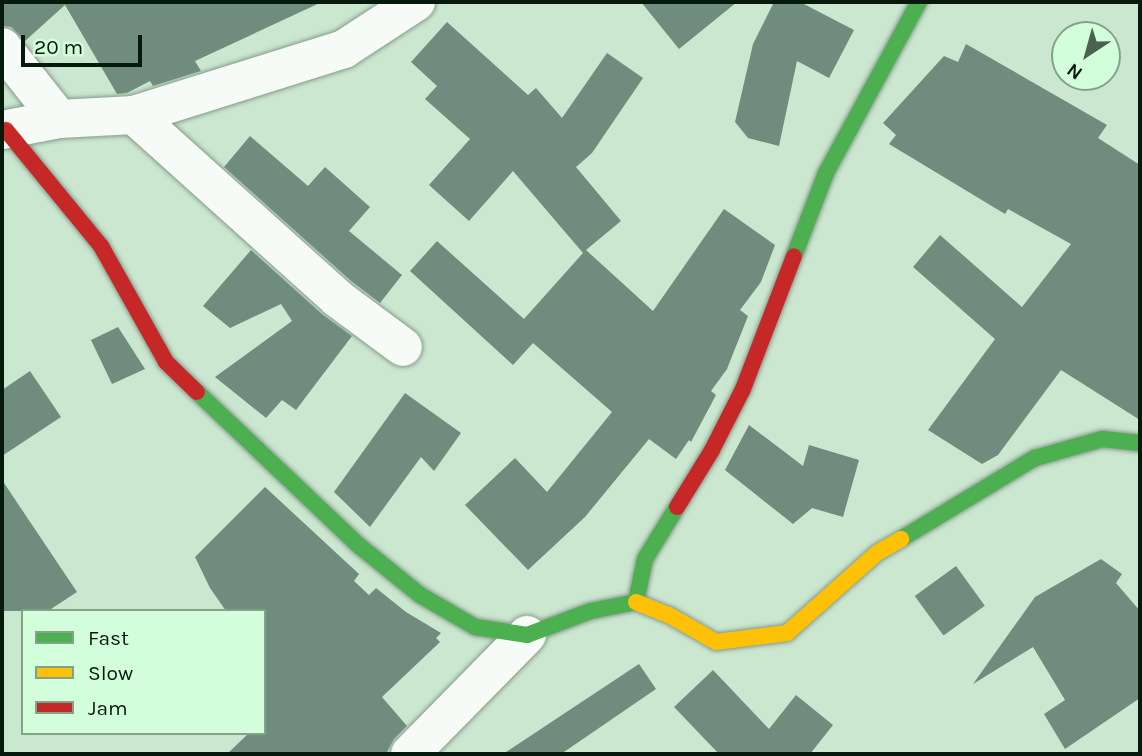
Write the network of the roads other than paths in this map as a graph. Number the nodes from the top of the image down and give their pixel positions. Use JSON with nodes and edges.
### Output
{"nodes":[{"id":1,"x":416,"y":2,"type":"edge"},
{"id":2,"x":919,"y":2,"type":"edge"},
{"id":3,"x":2,"y":47,"type":"edge"},
{"id":4,"x":134,"y":115,"type":"junction"},
{"id":5,"x":59,"y":119,"type":"junction"},
{"id":6,"x":4,"y":130,"type":"edge"},
{"id":7,"x":403,"y":347,"type":"dead end"},
{"id":8,"x":1140,"y":443,"type":"edge"},
{"id":9,"x":636,"y":602,"type":"junction"},
{"id":10,"x":527,"y":635,"type":"junction"},
{"id":11,"x":410,"y":754,"type":"edge"}],
"edges":[{"from":1,"to":4,"type":"street"},
{"from":2,"to":9,"type":"street"},
{"from":3,"to":5,"type":"street"},
{"from":4,"to":5,"type":"street"},
{"from":4,"to":7,"type":"street"},
{"from":5,"to":6,"type":"street"},
{"from":6,"to":10,"type":"street"},
{"from":8,"to":9,"type":"street"},
{"from":9,"to":10,"type":"street"},
{"from":10,"to":11,"type":"street"}]}
